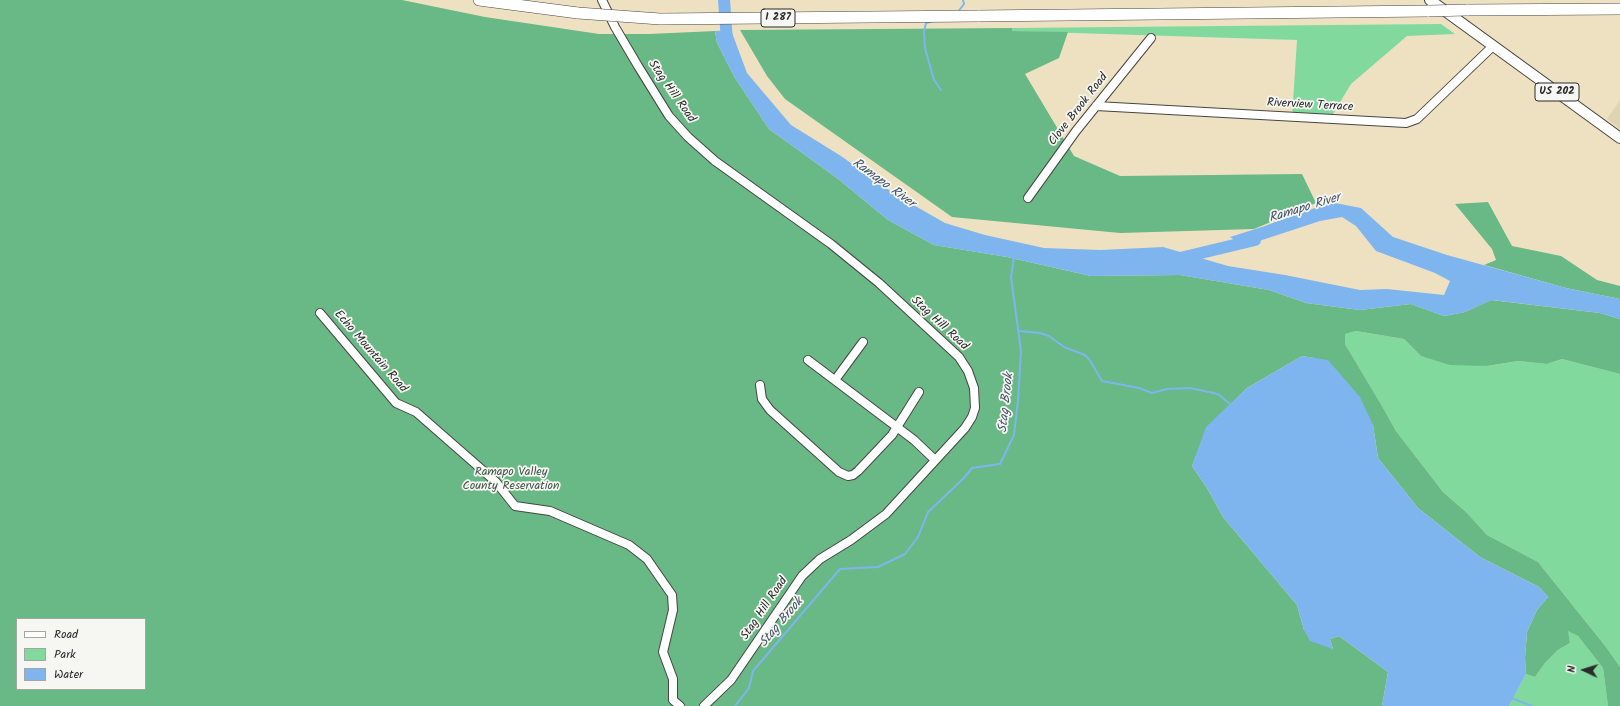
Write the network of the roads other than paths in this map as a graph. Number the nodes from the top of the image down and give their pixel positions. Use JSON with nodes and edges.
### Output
{"nodes":[{"id":1,"x":479,"y":0,"type":"edge"},
{"id":2,"x":602,"y":0,"type":"edge"},
{"id":3,"x":1429,"y":5,"type":"edge"},
{"id":4,"x":1620,"y":9,"type":"edge"},
{"id":5,"x":1151,"y":38,"type":"dead end"},
{"id":6,"x":1493,"y":46,"type":"junction"},
{"id":7,"x":1096,"y":106,"type":"junction"},
{"id":8,"x":1620,"y":138,"type":"edge"},
{"id":9,"x":1028,"y":198,"type":"dead end"},
{"id":10,"x":320,"y":313,"type":"dead end"},
{"id":11,"x":863,"y":342,"type":"dead end"},
{"id":12,"x":808,"y":360,"type":"dead end"},
{"id":13,"x":835,"y":380,"type":"junction"},
{"id":14,"x":760,"y":384,"type":"dead end"},
{"id":15,"x":919,"y":392,"type":"dead end"},
{"id":16,"x":897,"y":427,"type":"junction"},
{"id":17,"x":935,"y":460,"type":"junction"},
{"id":18,"x":680,"y":706,"type":"edge"},
{"id":19,"x":704,"y":706,"type":"edge"}],
"edges":[{"from":1,"to":3,"type":"highway","number":"I 287","bridge":true},
{"from":2,"to":17,"type":"street","name":"Stag Hill Road"},
{"from":3,"to":4,"type":"highway","number":"I 287","bridge":true},
{"from":3,"to":6,"type":"main road","number":"US 202"},
{"from":5,"to":7,"type":"street","name":"Clove Brook Road"},
{"from":6,"to":7,"type":"street","name":"Riverview Terrace"},
{"from":6,"to":8,"type":"main road","number":"US 202"},
{"from":7,"to":9,"type":"street","name":"Clove Brook Road"},
{"from":10,"to":18,"type":"street","name":"Echo Mountain Road"},
{"from":11,"to":13,"type":"street"},
{"from":12,"to":13,"type":"street"},
{"from":13,"to":16,"type":"street"},
{"from":14,"to":16,"type":"street"},
{"from":15,"to":16,"type":"street"},
{"from":16,"to":17,"type":"street"},
{"from":17,"to":19,"type":"street","name":"Stag Hill Road"}]}
